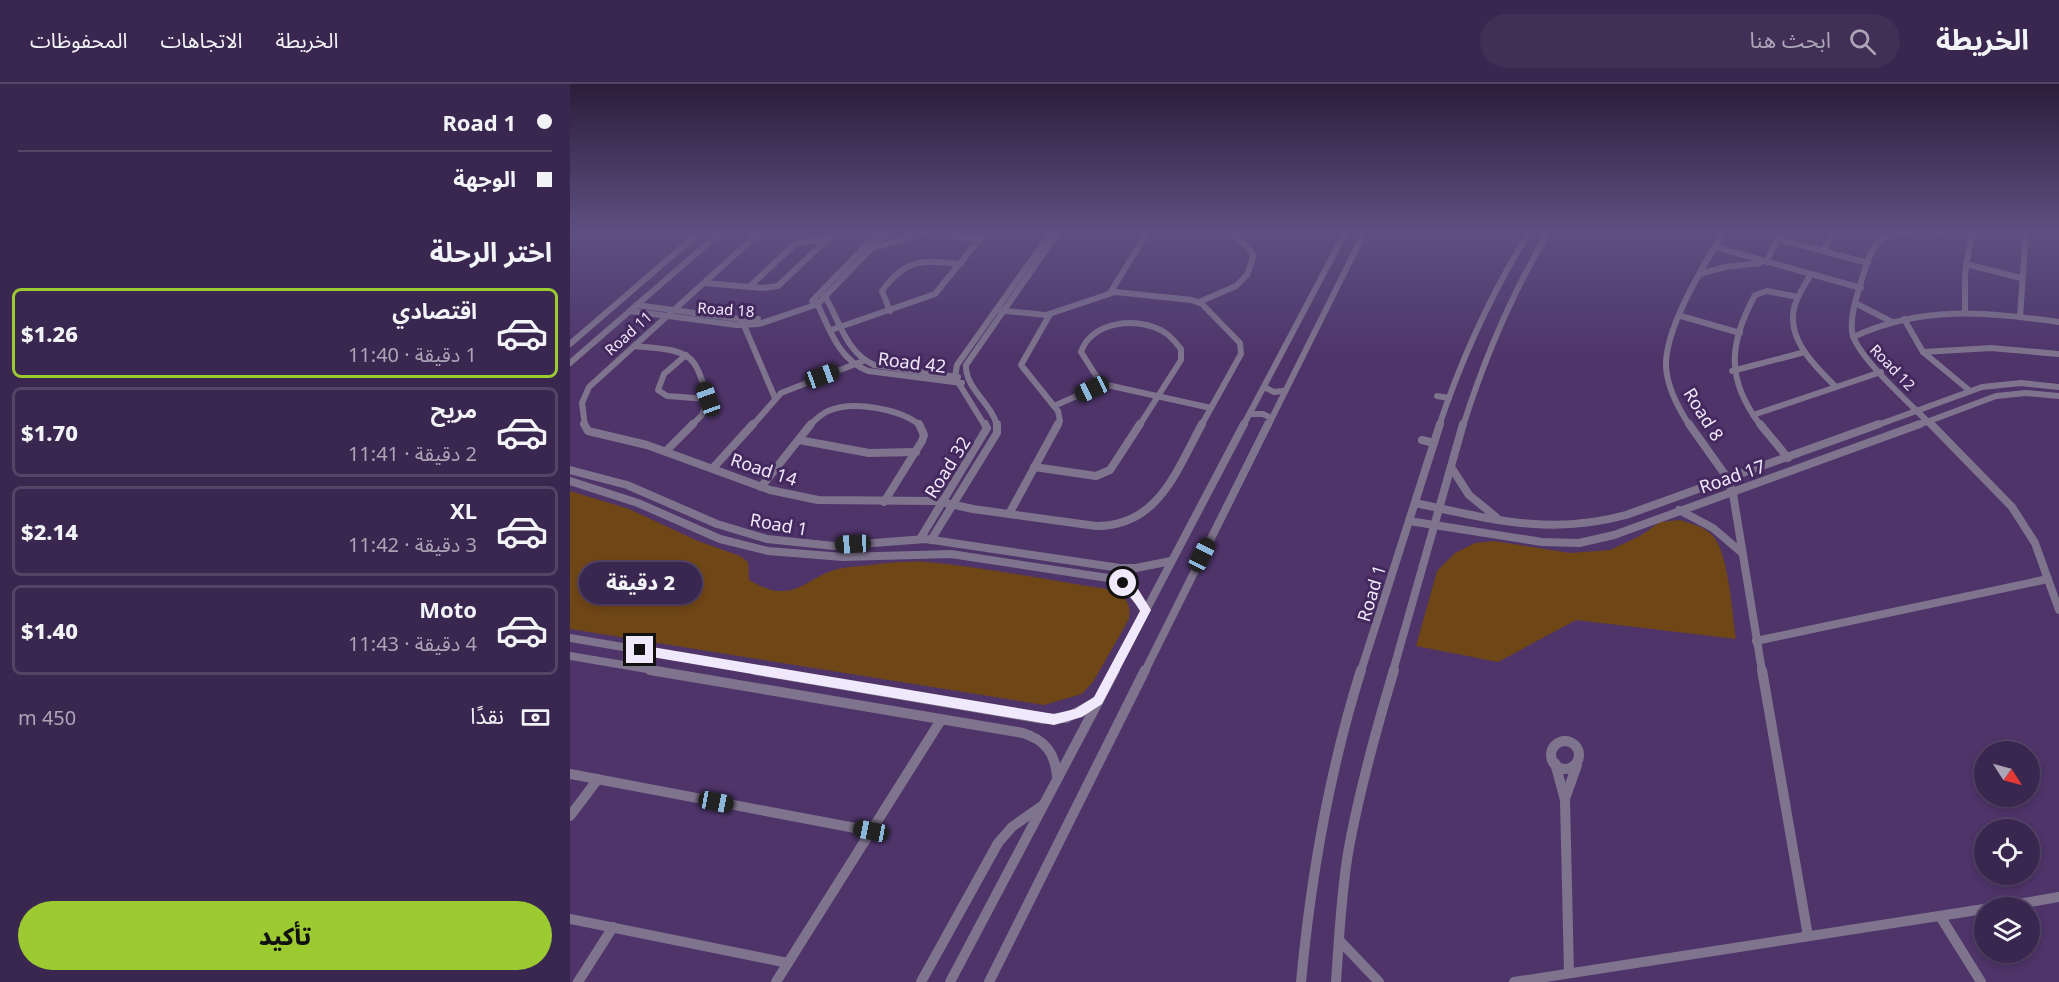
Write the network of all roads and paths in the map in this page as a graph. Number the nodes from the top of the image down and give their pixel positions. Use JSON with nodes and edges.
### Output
{"nodes":[{"id":1,"x":675,"y":273,"type":"edge"},
{"id":2,"x":715,"y":273,"type":"edge"},
{"id":3,"x":764,"y":273,"type":"edge"},
{"id":4,"x":793,"y":273,"type":"edge"},
{"id":5,"x":843,"y":273,"type":"edge"},
{"id":6,"x":847,"y":273,"type":"edge"},
{"id":7,"x":898,"y":273,"type":"edge"},
{"id":8,"x":953,"y":273,"type":"edge"},
{"id":9,"x":1022,"y":273,"type":"edge"},
{"id":10,"x":1030,"y":273,"type":"edge"},
{"id":11,"x":1122,"y":273,"type":"edge"},
{"id":12,"x":1247,"y":273,"type":"edge"},
{"id":13,"x":1324,"y":273,"type":"edge"},
{"id":14,"x":1344,"y":273,"type":"edge"},
{"id":15,"x":1507,"y":273,"type":"edge"},
{"id":16,"x":1526,"y":273,"type":"edge"},
{"id":17,"x":1704,"y":273,"type":"edge"},
{"id":18,"x":1807,"y":273,"type":"edge"},
{"id":19,"x":1865,"y":273,"type":"edge"},
{"id":20,"x":1966,"y":273,"type":"edge"},
{"id":21,"x":2001,"y":273,"type":"edge"},
{"id":22,"x":2022,"y":273,"type":"edge"},
{"id":23,"x":653,"y":274,"type":"joint"},
{"id":24,"x":1700,"y":274,"type":"joint"},
{"id":25,"x":1811,"y":274,"type":"junction"},
{"id":26,"x":670,"y":277,"type":"junction"},
{"id":27,"x":2021,"y":278,"type":"junction"},
{"id":28,"x":704,"y":283,"type":"junction"},
{"id":29,"x":749,"y":287,"type":"junction"},
{"id":30,"x":1861,"y":288,"type":"junction"},
{"id":31,"x":1110,"y":292,"type":"junction"},
{"id":32,"x":824,"y":295,"type":"junction"},
{"id":33,"x":1798,"y":297,"type":"junction"},
{"id":34,"x":817,"y":301,"type":"junction"},
{"id":35,"x":1199,"y":302,"type":"junction"},
{"id":36,"x":1857,"y":304,"type":"junction"},
{"id":37,"x":636,"y":306,"type":"junction"},
{"id":38,"x":674,"y":310,"type":"junction"},
{"id":39,"x":996,"y":310,"type":"junction"},
{"id":40,"x":630,"y":311,"type":"junction"},
{"id":41,"x":890,"y":311,"type":"junction"},
{"id":42,"x":1004,"y":311,"type":"junction"},
{"id":43,"x":1965,"y":312,"type":"junction"},
{"id":44,"x":1050,"y":314,"type":"junction"},
{"id":45,"x":668,"y":316,"type":"junction"},
{"id":46,"x":1681,"y":316,"type":"junction"},
{"id":47,"x":2020,"y":317,"type":"junction"},
{"id":48,"x":1904,"y":319,"type":"junction"},
{"id":49,"x":743,"y":322,"type":"junction"},
{"id":50,"x":1892,"y":322,"type":"junction"},
{"id":51,"x":2059,"y":322,"type":"edge"},
{"id":52,"x":841,"y":327,"type":"junction"},
{"id":53,"x":831,"y":330,"type":"junction"},
{"id":54,"x":1740,"y":333,"type":"junction"},
{"id":55,"x":1853,"y":338,"type":"junction"},
{"id":56,"x":570,"y":344,"type":"edge"},
{"id":57,"x":634,"y":346,"type":"junction"},
{"id":58,"x":1805,"y":352,"type":"junction"},
{"id":59,"x":1923,"y":352,"type":"junction"},
{"id":60,"x":2059,"y":354,"type":"edge"},
{"id":61,"x":686,"y":355,"type":"junction"},
{"id":62,"x":863,"y":361,"type":"junction"},
{"id":63,"x":570,"y":363,"type":"edge"},
{"id":64,"x":852,"y":365,"type":"junction"},
{"id":65,"x":1732,"y":371,"type":"junction"},
{"id":66,"x":1881,"y":372,"type":"junction"},
{"id":67,"x":957,"y":380,"type":"junction"},
{"id":68,"x":970,"y":382,"type":"junction"},
{"id":69,"x":1102,"y":385,"type":"junction"},
{"id":70,"x":1263,"y":387,"type":"junction"},
{"id":71,"x":1836,"y":387,"type":"junction"},
{"id":72,"x":2059,"y":387,"type":"edge"},
{"id":73,"x":1970,"y":391,"type":"junction"},
{"id":74,"x":1283,"y":392,"type":"junction"},
{"id":75,"x":1158,"y":396,"type":"junction"},
{"id":76,"x":1437,"y":396,"type":"dead end"},
{"id":77,"x":2059,"y":396,"type":"edge"},
{"id":78,"x":775,"y":398,"type":"junction"},
{"id":79,"x":1449,"y":398,"type":"junction"},
{"id":80,"x":708,"y":399,"type":"junction"},
{"id":81,"x":1054,"y":406,"type":"junction"},
{"id":82,"x":1211,"y":408,"type":"junction"},
{"id":83,"x":1917,"y":410,"type":"junction"},
{"id":84,"x":583,"y":414,"type":"joint"},
{"id":85,"x":1250,"y":414,"type":"junction"},
{"id":86,"x":1753,"y":415,"type":"junction"},
{"id":87,"x":1271,"y":417,"type":"junction"},
{"id":88,"x":1927,"y":420,"type":"junction"},
{"id":89,"x":799,"y":440,"type":"junction"},
{"id":90,"x":1422,"y":440,"type":"dead end"},
{"id":91,"x":1434,"y":443,"type":"junction"},
{"id":92,"x":666,"y":451,"type":"junction"},
{"id":93,"x":916,"y":452,"type":"junction"},
{"id":94,"x":1788,"y":458,"type":"junction"},
{"id":95,"x":1034,"y":467,"type":"junction"},
{"id":96,"x":1451,"y":467,"type":"junction"},
{"id":97,"x":713,"y":468,"type":"junction"},
{"id":98,"x":570,"y":470,"type":"edge"},
{"id":99,"x":1727,"y":477,"type":"junction"},
{"id":100,"x":570,"y":482,"type":"edge"},
{"id":101,"x":761,"y":487,"type":"junction"},
{"id":102,"x":1732,"y":493,"type":"junction"},
{"id":103,"x":884,"y":502,"type":"junction"},
{"id":104,"x":943,"y":502,"type":"junction"},
{"id":105,"x":1415,"y":503,"type":"junction"},
{"id":106,"x":953,"y":505,"type":"junction"},
{"id":107,"x":1440,"y":508,"type":"junction"},
{"id":108,"x":1679,"y":510,"type":"junction"},
{"id":109,"x":1009,"y":514,"type":"junction"},
{"id":110,"x":1499,"y":520,"type":"junction"},
{"id":111,"x":1409,"y":521,"type":"junction"},
{"id":112,"x":1435,"y":525,"type":"junction"},
{"id":113,"x":920,"y":539,"type":"junction"},
{"id":114,"x":931,"y":540,"type":"junction"},
{"id":115,"x":1741,"y":552,"type":"junction"},
{"id":116,"x":1172,"y":561,"type":"junction"},
{"id":117,"x":2048,"y":579,"type":"junction"},
{"id":118,"x":1146,"y":610,"type":"junction"},
{"id":119,"x":2059,"y":610,"type":"edge"},
{"id":120,"x":570,"y":638,"type":"edge"},
{"id":121,"x":1756,"y":641,"type":"junction"},
{"id":122,"x":570,"y":656,"type":"edge"},
{"id":123,"x":1098,"y":700,"type":"junction"},
{"id":124,"x":941,"y":720,"type":"junction"},
{"id":125,"x":1555,"y":763,"type":"junction"},
{"id":126,"x":1577,"y":765,"type":"junction"},
{"id":127,"x":570,"y":774,"type":"edge"},
{"id":128,"x":598,"y":779,"type":"junction"},
{"id":129,"x":1057,"y":780,"type":"junction"},
{"id":130,"x":1565,"y":800,"type":"junction"},
{"id":131,"x":1044,"y":805,"type":"junction"},
{"id":132,"x":570,"y":816,"type":"edge"},
{"id":133,"x":871,"y":831,"type":"junction"},
{"id":134,"x":2059,"y":897,"type":"edge"},
{"id":135,"x":2040,"y":900,"type":"edge"},
{"id":136,"x":1974,"y":911,"type":"edge"},
{"id":137,"x":1940,"y":916,"type":"junction"},
{"id":138,"x":570,"y":919,"type":"edge"},
{"id":139,"x":613,"y":927,"type":"junction"},
{"id":140,"x":1808,"y":936,"type":"junction"},
{"id":141,"x":1339,"y":940,"type":"junction"},
{"id":142,"x":788,"y":963,"type":"junction"},
{"id":143,"x":1569,"y":973,"type":"junction"},
{"id":144,"x":578,"y":982,"type":"edge"},
{"id":145,"x":776,"y":982,"type":"edge"},
{"id":146,"x":921,"y":982,"type":"edge"},
{"id":147,"x":950,"y":982,"type":"edge"},
{"id":148,"x":989,"y":982,"type":"edge"},
{"id":149,"x":1300,"y":982,"type":"edge"},
{"id":150,"x":1336,"y":982,"type":"edge"},
{"id":151,"x":1379,"y":982,"type":"edge"},
{"id":152,"x":1514,"y":982,"type":"edge"},
{"id":153,"x":1981,"y":982,"type":"edge"}],
"edges":[{"from":1,"to":26,"type":"street"},
{"from":2,"to":28,"type":"street","name":"Road 11"},
{"from":3,"to":29,"type":"street"},
{"from":4,"to":29,"type":"street"},
{"from":5,"to":32,"type":"street"},
{"from":6,"to":32,"type":"street"},
{"from":7,"to":41,"type":"street"},
{"from":8,"to":41,"type":"street"},
{"from":9,"to":39,"type":"street"},
{"from":10,"to":42,"type":"street"},
{"from":11,"to":31,"type":"street"},
{"from":12,"to":35,"type":"street"},
{"from":13,"to":70,"type":"street"},
{"from":14,"to":74,"type":"street"},
{"from":15,"to":79,"type":"street","name":"Road 1"},
{"from":16,"to":96,"type":"street"},
{"from":17,"to":24,"type":"street"},
{"from":18,"to":25,"type":"street"},
{"from":19,"to":30,"type":"street","name":"Road 12"},
{"from":20,"to":43,"type":"street"},
{"from":21,"to":27,"type":"street"},
{"from":22,"to":27,"type":"street"},
{"from":23,"to":26,"type":"street"},
{"from":23,"to":56,"type":"street"},
{"from":24,"to":46,"type":"street","name":"Road 8"},
{"from":25,"to":30,"type":"street"},
{"from":25,"to":33,"type":"street"},
{"from":26,"to":37,"type":"street"},
{"from":27,"to":47,"type":"street"},
{"from":28,"to":29,"type":"street"},
{"from":28,"to":38,"type":"street","name":"Road 11"},
{"from":30,"to":36,"type":"street","name":"Road 12"},
{"from":31,"to":35,"type":"street"},
{"from":31,"to":44,"type":"street"},
{"from":32,"to":34,"type":"street","name":"Road 18"},
{"from":32,"to":52,"type":"street","name":"Road 42"},
{"from":33,"to":54,"type":"street"},
{"from":33,"to":58,"type":"street"},
{"from":34,"to":49,"type":"street","name":"Road 18"},
{"from":34,"to":53,"type":"street","name":"Road 42"},
{"from":35,"to":82,"type":"street","name":"Road 14"},
{"from":36,"to":50,"type":"street"},
{"from":36,"to":55,"type":"street","name":"Road 12"},
{"from":37,"to":38,"type":"street","name":"Road 18"},
{"from":37,"to":40,"type":"street"},
{"from":38,"to":45,"type":"street","name":"Road 11"},
{"from":38,"to":49,"type":"street","name":"Road 18"},
{"from":39,"to":42,"type":"street"},
{"from":39,"to":67,"type":"street"},
{"from":40,"to":45,"type":"street","name":"Road 18"},
{"from":40,"to":63,"type":"street"},
{"from":41,"to":52,"type":"street"},
{"from":42,"to":44,"type":"street"},
{"from":42,"to":68,"type":"street"},
{"from":43,"to":47,"type":"street"},
{"from":43,"to":48,"type":"street"},
{"from":44,"to":81,"type":"street"},
{"from":45,"to":49,"type":"street","name":"Road 18"},
{"from":45,"to":57,"type":"street","name":"Road 11"},
{"from":46,"to":54,"type":"street"},
{"from":46,"to":99,"type":"street","name":"Road 8"},
{"from":47,"to":51,"type":"street"},
{"from":48,"to":50,"type":"street"},
{"from":48,"to":59,"type":"street"},
{"from":49,"to":78,"type":"street"},
{"from":50,"to":55,"type":"street"},
{"from":52,"to":53,"type":"street"},
{"from":52,"to":62,"type":"street","name":"Road 42"},
{"from":53,"to":64,"type":"street","name":"Road 42"},
{"from":54,"to":65,"type":"street"},
{"from":55,"to":66,"type":"street","name":"Road 12"},
{"from":57,"to":61,"type":"street"},
{"from":57,"to":84,"type":"street","name":"Road 11"},
{"from":58,"to":65,"type":"street"},
{"from":58,"to":71,"type":"street"},
{"from":59,"to":60,"type":"street"},
{"from":59,"to":73,"type":"street"},
{"from":61,"to":80,"type":"street"},
{"from":61,"to":80,"type":"street"},
{"from":62,"to":64,"type":"street"},
{"from":62,"to":67,"type":"street","name":"Road 42"},
{"from":64,"to":67,"type":"street","name":"Road 42"},
{"from":64,"to":78,"type":"street"},
{"from":65,"to":86,"type":"street"},
{"from":66,"to":71,"type":"street"},
{"from":66,"to":83,"type":"street","name":"Road 12"},
{"from":67,"to":68,"type":"street","name":"Road 42"},
{"from":67,"to":104,"type":"street","name":"Road 32"},
{"from":68,"to":106,"type":"street","name":"Road 32"},
{"from":69,"to":75,"type":"street"},
{"from":69,"to":75,"type":"street"},
{"from":69,"to":81,"type":"street"},
{"from":70,"to":74,"type":"street"},
{"from":70,"to":85,"type":"street"},
{"from":71,"to":86,"type":"street"},
{"from":72,"to":73,"type":"street","name":"Road 17"},
{"from":73,"to":83,"type":"street","name":"Road 17"},
{"from":74,"to":87,"type":"street"},
{"from":75,"to":82,"type":"street"},
{"from":75,"to":95,"type":"street"},
{"from":76,"to":79,"type":"street"},
{"from":77,"to":88,"type":"street","name":"Road 17"},
{"from":78,"to":97,"type":"street"},
{"from":79,"to":91,"type":"street","name":"Road 1"},
{"from":80,"to":92,"type":"street"},
{"from":81,"to":95,"type":"street"},
{"from":82,"to":109,"type":"street","name":"Road 14"},
{"from":83,"to":88,"type":"street","name":"Road 12"},
{"from":83,"to":94,"type":"street","name":"Road 17"},
{"from":84,"to":92,"type":"street","name":"Road 14"},
{"from":85,"to":87,"type":"street"},
{"from":85,"to":116,"type":"street"},
{"from":86,"to":94,"type":"street"},
{"from":87,"to":148,"type":"street"},
{"from":88,"to":102,"type":"street","name":"Road 17"},
{"from":88,"to":117,"type":"street","name":"Road 12"},
{"from":89,"to":93,"type":"street"},
{"from":89,"to":93,"type":"street"},
{"from":89,"to":101,"type":"street"},
{"from":90,"to":91,"type":"street"},
{"from":91,"to":105,"type":"street","name":"Road 1"},
{"from":92,"to":97,"type":"street","name":"Road 14"},
{"from":93,"to":103,"type":"street"},
{"from":94,"to":99,"type":"street","name":"Road 17"},
{"from":95,"to":109,"type":"street"},
{"from":96,"to":107,"type":"street"},
{"from":96,"to":110,"type":"street"},
{"from":97,"to":101,"type":"street","name":"Road 14"},
{"from":98,"to":113,"type":"street","name":"Road 1"},
{"from":99,"to":102,"type":"street","name":"Road 8"},
{"from":99,"to":110,"type":"street","name":"Road 17"},
{"from":100,"to":118,"type":"street","name":"Road 1"},
{"from":101,"to":103,"type":"street","name":"Road 14"},
{"from":102,"to":108,"type":"street","name":"Road 17"},
{"from":102,"to":115,"type":"street","name":"Road 8"},
{"from":103,"to":104,"type":"street","name":"Road 14"},
{"from":104,"to":106,"type":"street","name":"Road 14"},
{"from":104,"to":113,"type":"street","name":"Road 32"},
{"from":105,"to":107,"type":"street","name":"Road 17"},
{"from":105,"to":111,"type":"street","name":"Road 1"},
{"from":106,"to":109,"type":"street","name":"Road 14"},
{"from":106,"to":114,"type":"street","name":"Road 32"},
{"from":107,"to":110,"type":"street","name":"Road 17"},
{"from":107,"to":112,"type":"street"},
{"from":108,"to":112,"type":"street","name":"Road 17"},
{"from":108,"to":115,"type":"street"},
{"from":111,"to":112,"type":"street","name":"Road 17"},
{"from":111,"to":149,"type":"street","name":"Road 1"},
{"from":112,"to":141,"type":"street"},
{"from":113,"to":114,"type":"street","name":"Road 1"},
{"from":114,"to":116,"type":"street","name":"Road 1"},
{"from":115,"to":121,"type":"street","name":"Road 8"},
{"from":116,"to":118,"type":"street"},
{"from":117,"to":119,"type":"street","name":"Road 12"},
{"from":117,"to":121,"type":"street"},
{"from":118,"to":123,"type":"street"},
{"from":120,"to":123,"type":"street"},
{"from":121,"to":140,"type":"street","name":"Road 8"},
{"from":122,"to":124,"type":"street"},
{"from":123,"to":129,"type":"street"},
{"from":124,"to":129,"type":"street"},
{"from":124,"to":133,"type":"street"},
{"from":125,"to":126,"type":"street"},
{"from":125,"to":126,"type":"street"},
{"from":125,"to":130,"type":"street"},
{"from":126,"to":130,"type":"street"},
{"from":127,"to":128,"type":"street"},
{"from":128,"to":132,"type":"street"},
{"from":128,"to":133,"type":"street"},
{"from":129,"to":131,"type":"street"},
{"from":130,"to":143,"type":"street"},
{"from":131,"to":146,"type":"street"},
{"from":131,"to":147,"type":"street"},
{"from":133,"to":142,"type":"street"},
{"from":134,"to":135,"type":"street"},
{"from":136,"to":137,"type":"street"},
{"from":137,"to":140,"type":"street"},
{"from":137,"to":153,"type":"street"},
{"from":138,"to":139,"type":"street"},
{"from":139,"to":142,"type":"street"},
{"from":139,"to":144,"type":"street"},
{"from":140,"to":143,"type":"street"},
{"from":141,"to":150,"type":"street"},
{"from":141,"to":151,"type":"street"},
{"from":142,"to":145,"type":"street"},
{"from":143,"to":152,"type":"street"}]}
